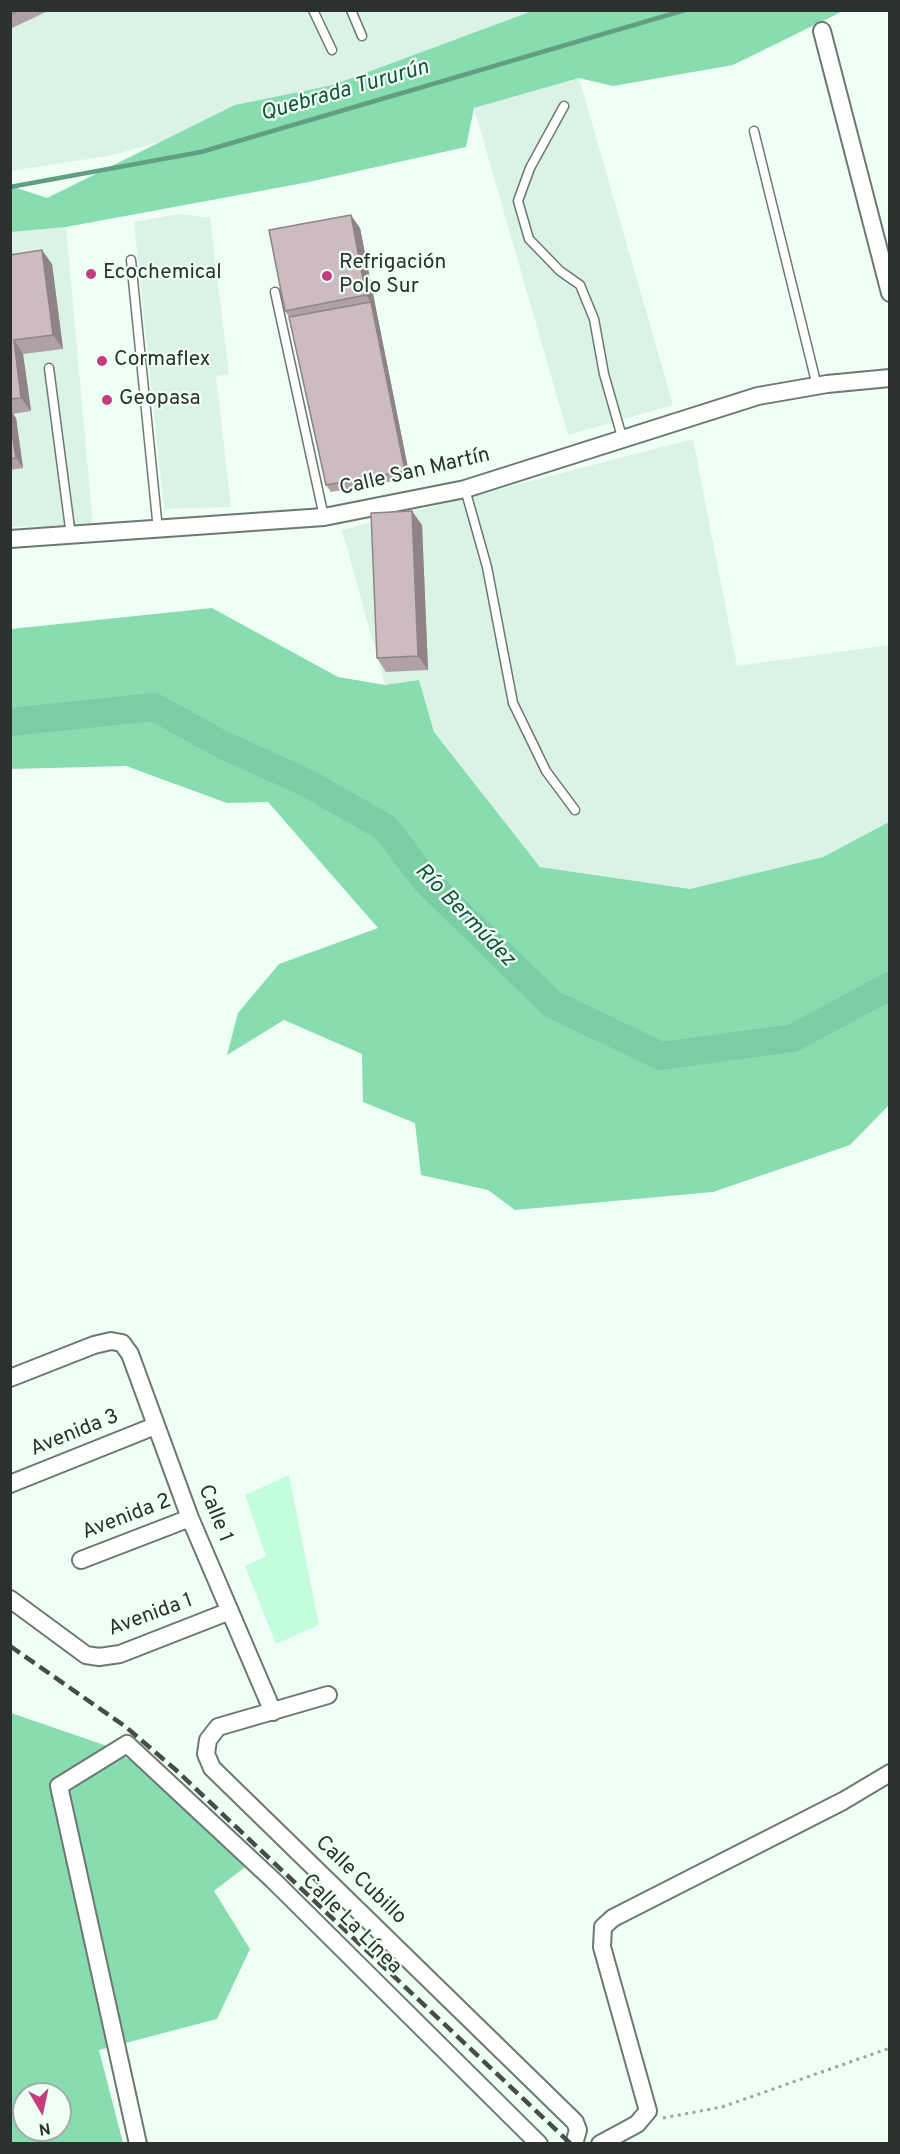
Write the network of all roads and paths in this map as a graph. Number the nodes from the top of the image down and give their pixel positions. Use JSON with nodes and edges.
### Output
{"nodes":[{"id":1,"x":313,"y":10,"type":"edge"},
{"id":2,"x":351,"y":10,"type":"edge"},
{"id":3,"x":822,"y":31,"type":"dead end"},
{"id":4,"x":362,"y":36,"type":"dead end"},
{"id":5,"x":332,"y":50,"type":"dead end"},
{"id":6,"x":564,"y":106,"type":"dead end"},
{"id":7,"x":754,"y":131,"type":"dead end"},
{"id":8,"x":131,"y":260,"type":"dead end"},
{"id":9,"x":275,"y":292,"type":"dead end"},
{"id":10,"x":890,"y":293,"type":"edge"},
{"id":11,"x":49,"y":368,"type":"dead end"},
{"id":12,"x":890,"y":378,"type":"edge"},
{"id":13,"x":817,"y":386,"type":"junction"},
{"id":14,"x":622,"y":437,"type":"junction"},
{"id":15,"x":465,"y":489,"type":"junction"},
{"id":16,"x":324,"y":517,"type":"junction"},
{"id":17,"x":158,"y":531,"type":"junction"},
{"id":18,"x":71,"y":537,"type":"junction"},
{"id":19,"x":10,"y":539,"type":"edge"},
{"id":20,"x":575,"y":810,"type":"dead end"},
{"id":21,"x":10,"y":1378,"type":"edge"},
{"id":22,"x":156,"y":1426,"type":"junction"},
{"id":23,"x":10,"y":1484,"type":"edge"},
{"id":24,"x":190,"y":1518,"type":"junction"},
{"id":25,"x":81,"y":1560,"type":"dead end"},
{"id":26,"x":10,"y":1599,"type":"edge"},
{"id":27,"x":230,"y":1611,"type":"junction"},
{"id":28,"x":328,"y":1695,"type":"dead end"},
{"id":29,"x":273,"y":1712,"type":"junction"},
{"id":30,"x":890,"y":1773,"type":"edge"},
{"id":31,"x":890,"y":2048,"type":"edge"},
{"id":32,"x":646,"y":2115,"type":"junction"},
{"id":33,"x":138,"y":2144,"type":"edge"},
{"id":34,"x":539,"y":2144,"type":"edge"},
{"id":35,"x":574,"y":2144,"type":"edge"},
{"id":36,"x":600,"y":2144,"type":"edge"}],
"edges":[{"from":1,"to":5,"type":"lane"},
{"from":2,"to":4,"type":"lane"},
{"from":3,"to":10,"type":"street"},
{"from":6,"to":14,"type":"lane"},
{"from":7,"to":13,"type":"lane"},
{"from":8,"to":17,"type":"lane"},
{"from":9,"to":16,"type":"lane"},
{"from":11,"to":18,"type":"lane"},
{"from":12,"to":13,"type":"street","name":"Calle San Martín"},
{"from":13,"to":14,"type":"street","name":"Calle San Martín"},
{"from":14,"to":15,"type":"street","name":"Calle San Martín"},
{"from":15,"to":16,"type":"street","name":"Calle San Martín"},
{"from":15,"to":20,"type":"lane"},
{"from":16,"to":17,"type":"street","name":"Calle San Martín"},
{"from":17,"to":18,"type":"street","name":"Calle San Martín"},
{"from":18,"to":19,"type":"street","name":"Calle San Martín"},
{"from":21,"to":22,"type":"street","name":"Calle 1"},
{"from":22,"to":23,"type":"street","name":"Avenida 3"},
{"from":22,"to":24,"type":"street","name":"Calle 1"},
{"from":24,"to":25,"type":"street","name":"Avenida 2"},
{"from":24,"to":27,"type":"street","name":"Calle 1"},
{"from":26,"to":27,"type":"street","name":"Avenida 1"},
{"from":27,"to":29,"type":"street","name":"Calle 1"},
{"from":28,"to":29,"type":"street","name":"Calle Cubillo"},
{"from":29,"to":35,"type":"street","name":"Calle Cubillo"},
{"from":30,"to":32,"type":"street"},
{"from":31,"to":32,"type":"path"},
{"from":32,"to":36,"type":"street"},
{"from":33,"to":34,"type":"street","name":"Calle La Línea"}]}
